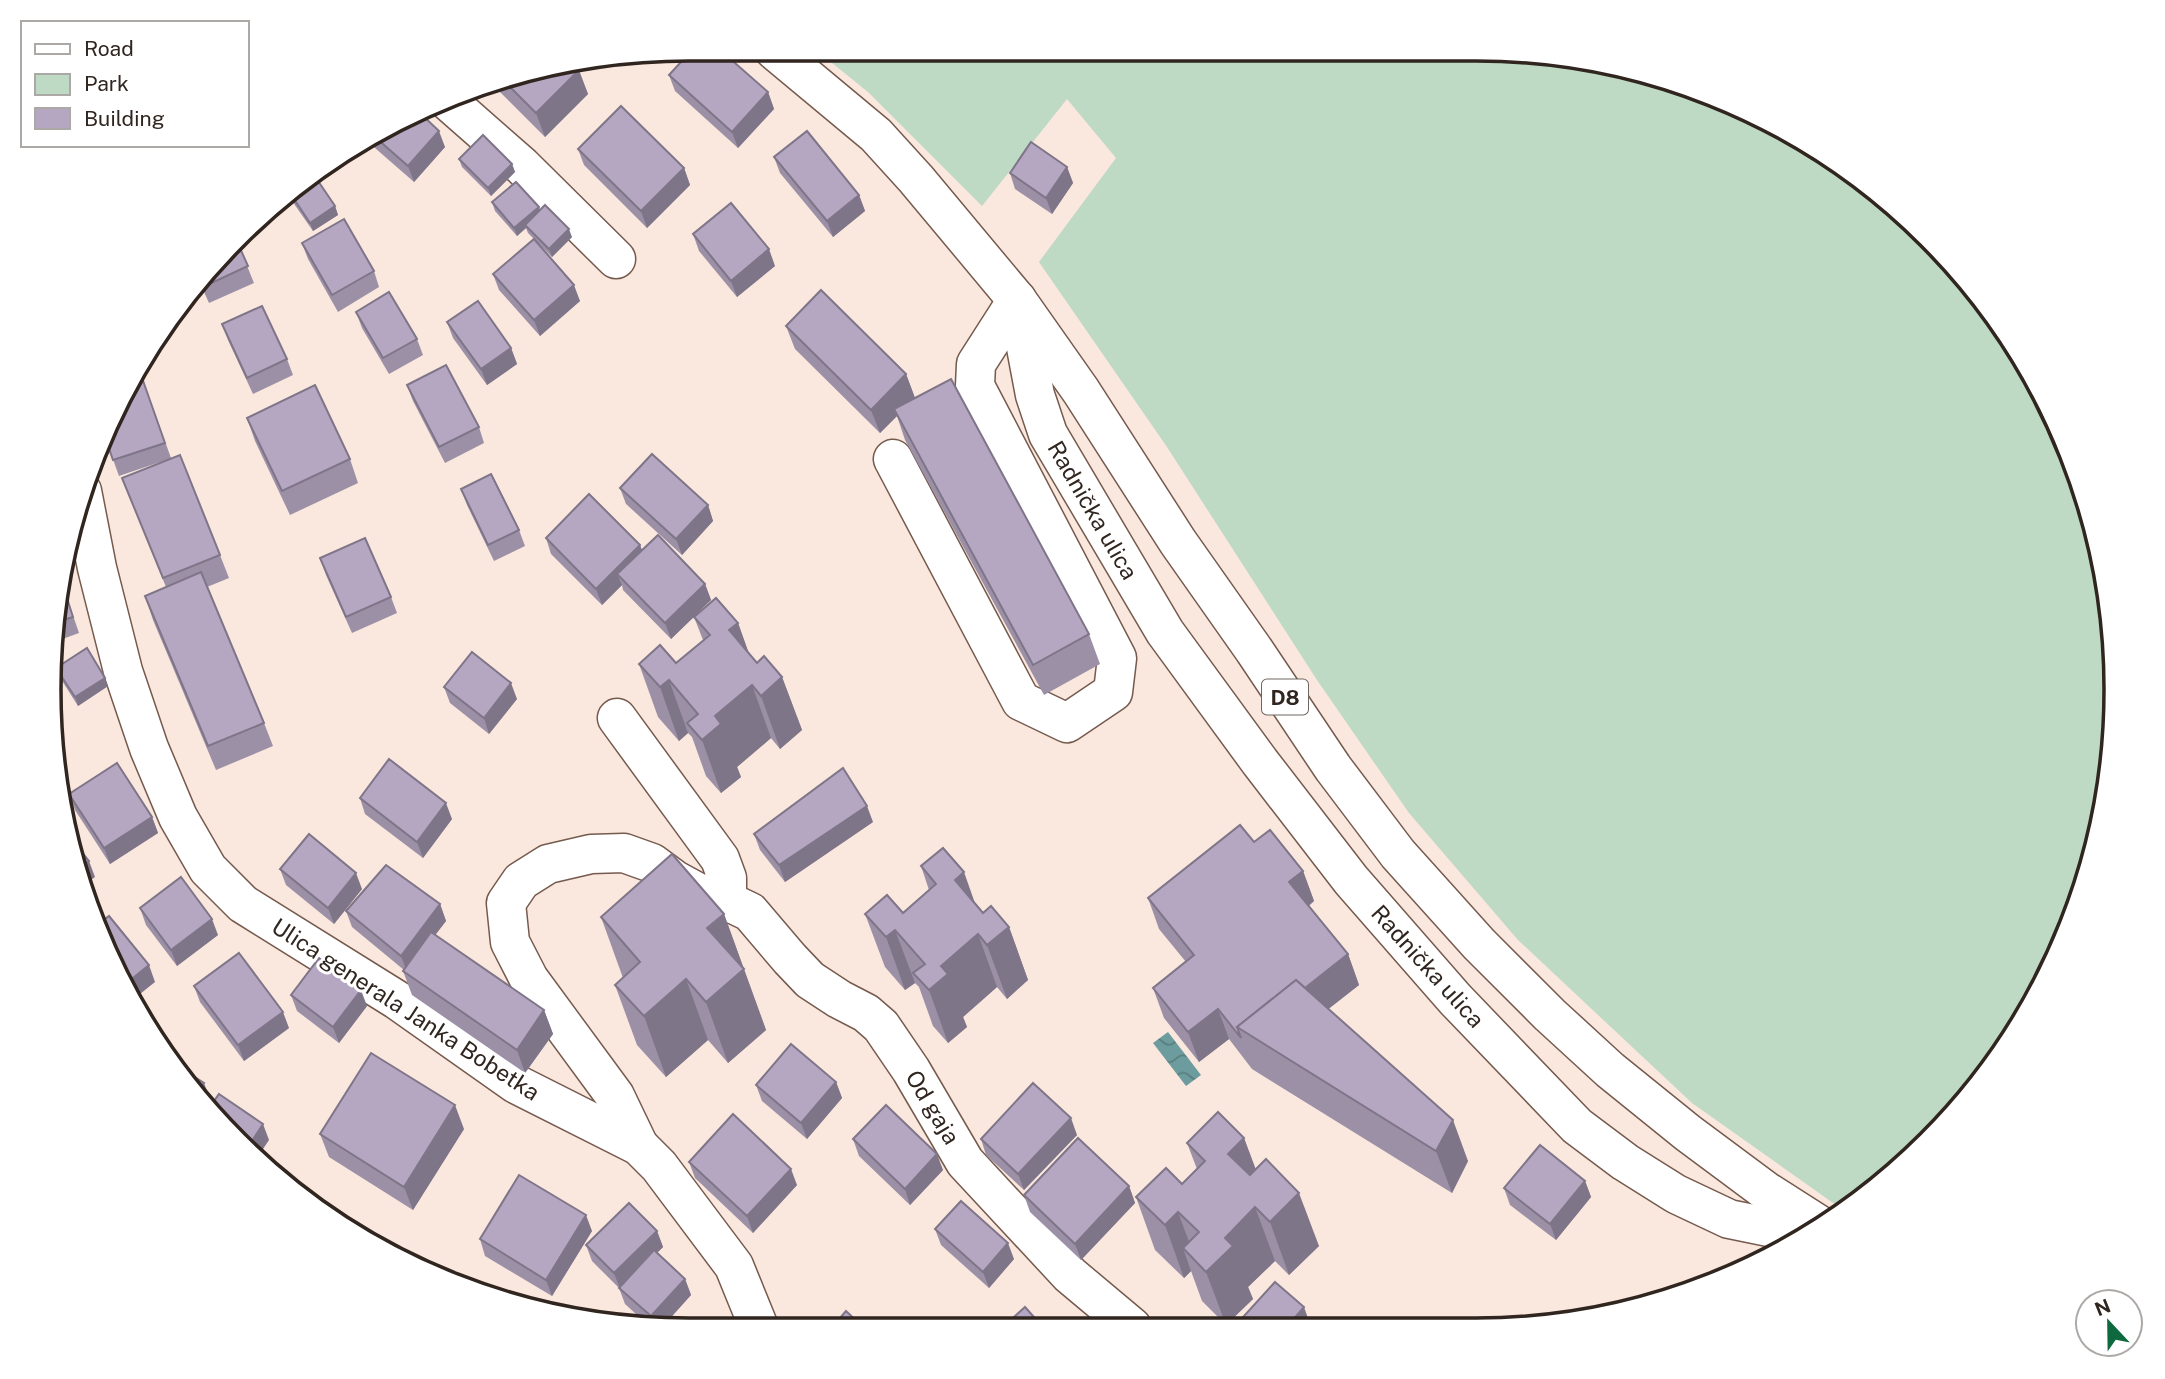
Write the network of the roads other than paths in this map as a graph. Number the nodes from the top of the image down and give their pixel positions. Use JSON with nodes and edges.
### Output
{"nodes":[{"id":1,"x":787,"y":61,"type":"edge"},
{"id":2,"x":455,"y":107,"type":"edge"},
{"id":3,"x":616,"y":259,"type":"dead end"},
{"id":4,"x":1017,"y":300,"type":"junction"},
{"id":5,"x":892,"y":459,"type":"dead end"},
{"id":6,"x":87,"y":515,"type":"edge"},
{"id":7,"x":617,"y":718,"type":"dead end"},
{"id":8,"x":727,"y":901,"type":"junction"},
{"id":9,"x":639,"y":1146,"type":"junction"},
{"id":10,"x":1812,"y":1220,"type":"edge"},
{"id":11,"x":1792,"y":1233,"type":"edge"},
{"id":12,"x":755,"y":1318,"type":"edge"},
{"id":13,"x":1121,"y":1318,"type":"edge"}],
"edges":[{"from":1,"to":4,"type":"street","number":"D8"},
{"from":2,"to":3,"type":"street"},
{"from":4,"to":5,"type":"street","name":"Radnička ulica"},
{"from":4,"to":10,"type":"street","number":"D8"},
{"from":4,"to":11,"type":"street","name":"Radnička ulica"},
{"from":6,"to":9,"type":"street","name":"Ulica generala Janka Bobetka"},
{"from":7,"to":8,"type":"street"},
{"from":8,"to":9,"type":"street","name":"Od gaja"},
{"from":8,"to":13,"type":"street","name":"Od gaja"},
{"from":9,"to":12,"type":"street","name":"Ulica generala Janka Bobetka"}]}
